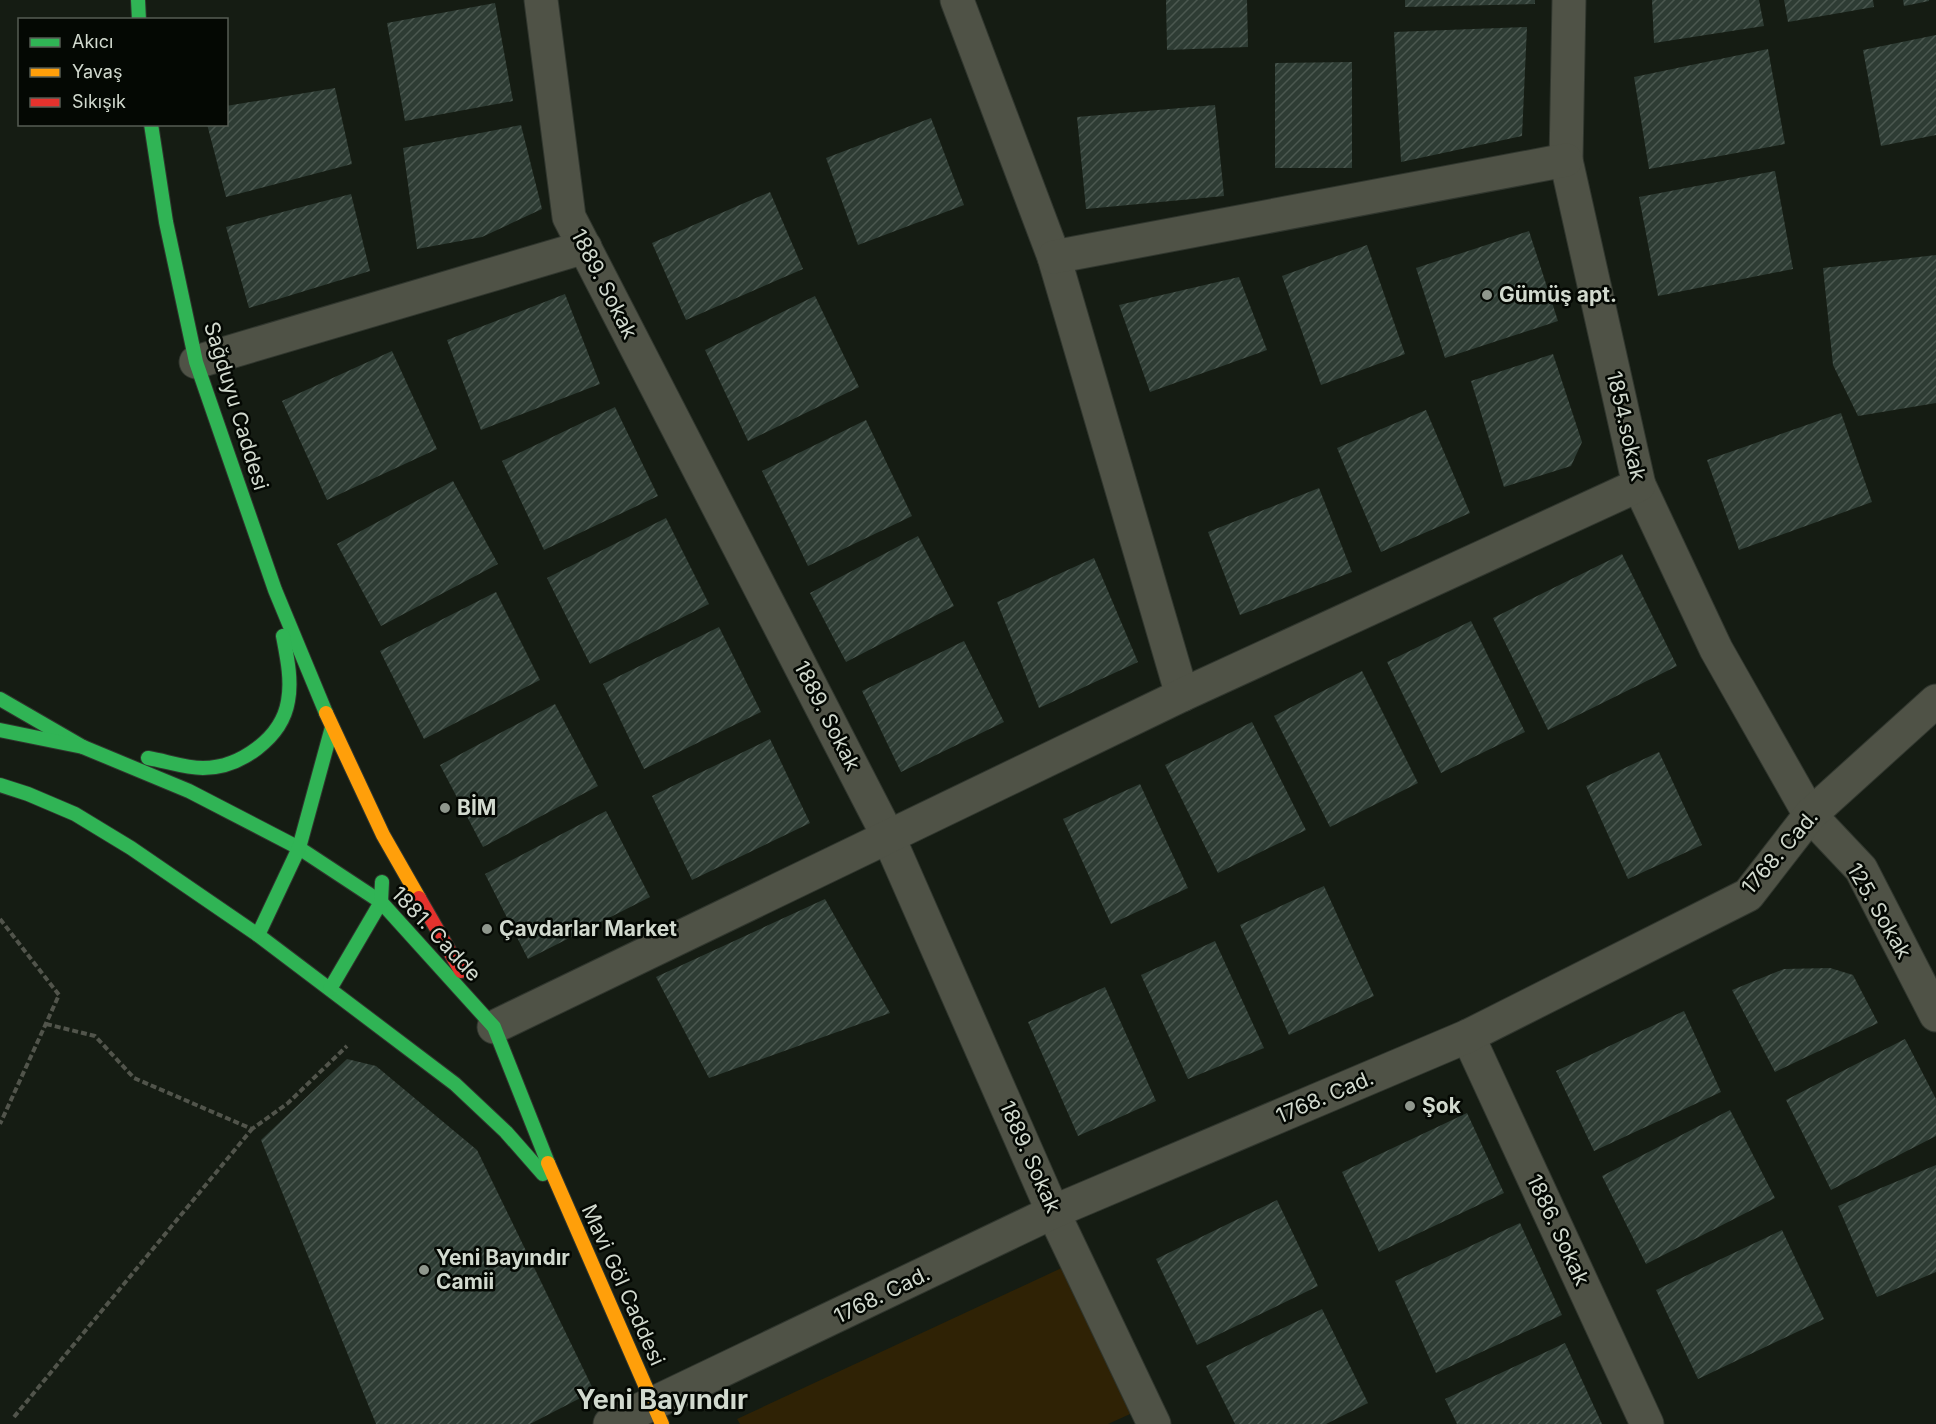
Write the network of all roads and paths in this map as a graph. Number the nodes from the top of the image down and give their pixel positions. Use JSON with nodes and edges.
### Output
{"nodes":[{"id":1,"x":138,"y":0,"type":"edge"},
{"id":2,"x":541,"y":0,"type":"edge"},
{"id":3,"x":957,"y":0,"type":"edge"},
{"id":4,"x":1569,"y":0,"type":"edge"},
{"id":5,"x":139,"y":18,"type":"edge"},
{"id":6,"x":151,"y":126,"type":"edge"},
{"id":7,"x":1566,"y":160,"type":"junction"},
{"id":8,"x":585,"y":247,"type":"junction"},
{"id":9,"x":1054,"y":257,"type":"junction"},
{"id":10,"x":196,"y":362,"type":"junction"},
{"id":11,"x":1639,"y":485,"type":"junction"},
{"id":12,"x":275,"y":590,"type":"junction"},
{"id":13,"x":1182,"y":695,"type":"junction"},
{"id":14,"x":0,"y":699,"type":"edge"},
{"id":15,"x":1936,"y":701,"type":"edge"},
{"id":16,"x":332,"y":727,"type":"junction"},
{"id":17,"x":0,"y":730,"type":"edge"},
{"id":18,"x":83,"y":747,"type":"junction"},
{"id":19,"x":0,"y":785,"type":"edge"},
{"id":20,"x":1810,"y":815,"type":"junction"},
{"id":21,"x":383,"y":835,"type":"junction"},
{"id":22,"x":888,"y":836,"type":"junction"},
{"id":23,"x":299,"y":848,"type":"junction"},
{"id":24,"x":381,"y":902,"type":"junction"},
{"id":25,"x":0,"y":919,"type":"edge"},
{"id":26,"x":258,"y":935,"type":"junction"},
{"id":27,"x":330,"y":989,"type":"junction"},
{"id":28,"x":1936,"y":1015,"type":"edge"},
{"id":29,"x":367,"y":1016,"type":"junction"},
{"id":30,"x":46,"y":1024,"type":"junction"},
{"id":31,"x":494,"y":1027,"type":"junction"},
{"id":32,"x":1468,"y":1036,"type":"junction"},
{"id":33,"x":0,"y":1124,"type":"edge"},
{"id":34,"x":252,"y":1129,"type":"junction"},
{"id":35,"x":561,"y":1196,"type":"junction"},
{"id":36,"x":1053,"y":1212,"type":"junction"},
{"id":37,"x":658,"y":1414,"type":"edge"},
{"id":38,"x":15,"y":1417,"type":"dead end"},
{"id":39,"x":610,"y":1424,"type":"edge"},
{"id":40,"x":1154,"y":1424,"type":"edge"},
{"id":41,"x":1647,"y":1424,"type":"edge"}],
"edges":[{"from":1,"to":5,"type":"main road"},
{"from":2,"to":8,"type":"street","name":"1889. Sokak"},
{"from":3,"to":9,"type":"street"},
{"from":4,"to":7,"type":"street","name":"1854.sokak"},
{"from":6,"to":10,"type":"main road","name":"Sağduyu Caddesi"},
{"from":7,"to":9,"type":"street"},
{"from":7,"to":11,"type":"street","name":"1854.sokak"},
{"from":8,"to":10,"type":"street"},
{"from":8,"to":22,"type":"street","name":"1889. Sokak"},
{"from":9,"to":13,"type":"street"},
{"from":10,"to":12,"type":"main road","name":"Sağduyu Caddesi"},
{"from":11,"to":13,"type":"street"},
{"from":11,"to":20,"type":"street","name":"1854.sokak"},
{"from":12,"to":16,"type":"main road"},
{"from":12,"to":18,"type":"main road","name":"1881. Cadde"},
{"from":13,"to":22,"type":"street"},
{"from":14,"to":18,"type":"main road"},
{"from":15,"to":20,"type":"street","name":"1768. Cad."},
{"from":16,"to":21,"type":"main road"},
{"from":16,"to":23,"type":"main road"},
{"from":17,"to":18,"type":"main road","name":"1881. Cadde"},
{"from":18,"to":23,"type":"main road","name":"1881. Cadde"},
{"from":19,"to":26,"type":"main road"},
{"from":20,"to":28,"type":"street","name":"125. Sokak"},
{"from":20,"to":32,"type":"street","name":"1768. Cad."},
{"from":21,"to":24,"type":"main road"},
{"from":21,"to":31,"type":"main road"},
{"from":22,"to":31,"type":"street"},
{"from":22,"to":36,"type":"street","name":"1889. Sokak"},
{"from":23,"to":24,"type":"main road","name":"1881. Cadde"},
{"from":23,"to":26,"type":"main road"},
{"from":24,"to":27,"type":"main road"},
{"from":24,"to":31,"type":"main road","name":"1881. Cadde"},
{"from":25,"to":30,"type":"path"},
{"from":26,"to":27,"type":"main road"},
{"from":27,"to":29,"type":"main road"},
{"from":29,"to":34,"type":"path"},
{"from":29,"to":35,"type":"main road"},
{"from":30,"to":33,"type":"path"},
{"from":30,"to":34,"type":"path"},
{"from":31,"to":35,"type":"main road","name":"1881. Cadde"},
{"from":32,"to":36,"type":"street","name":"1768. Cad."},
{"from":32,"to":41,"type":"street","name":"1886. Sokak"},
{"from":34,"to":38,"type":"path"},
{"from":35,"to":37,"type":"main road","name":"Mavi Göl Caddesi"},
{"from":36,"to":37,"type":"street","name":"1768. Cad."},
{"from":36,"to":40,"type":"street","name":"1889. Sokak"},
{"from":37,"to":39,"type":"street","name":"1768. Cad."}]}
